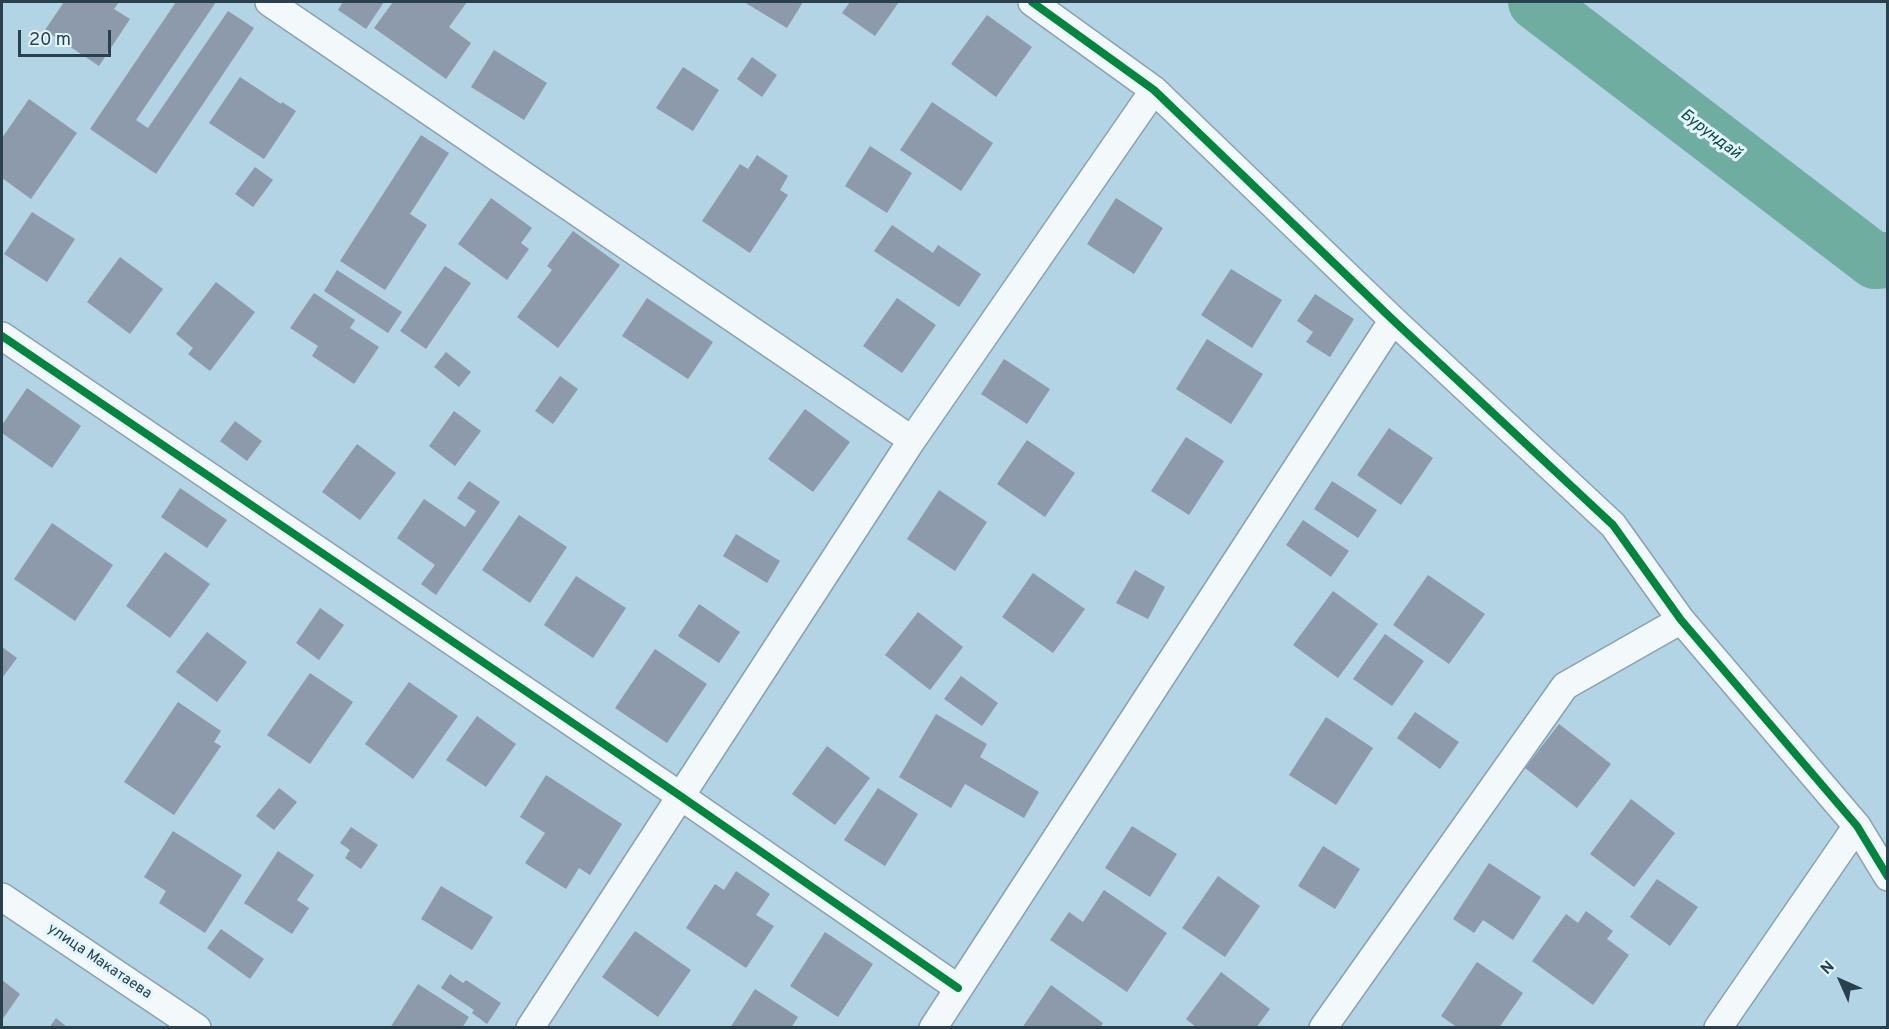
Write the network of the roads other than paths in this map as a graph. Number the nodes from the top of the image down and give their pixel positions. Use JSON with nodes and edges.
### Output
{"nodes":[{"id":1,"x":269,"y":2,"type":"edge"},
{"id":2,"x":1032,"y":2,"type":"edge"},
{"id":3,"x":1154,"y":90,"type":"junction"},
{"id":4,"x":1393,"y":320,"type":"junction"},
{"id":5,"x":2,"y":336,"type":"edge"},
{"id":6,"x":912,"y":440,"type":"junction"},
{"id":7,"x":1681,"y":620,"type":"junction"},
{"id":8,"x":679,"y":795,"type":"junction"},
{"id":9,"x":1857,"y":826,"type":"junction"},
{"id":10,"x":1887,"y":877,"type":"edge"},
{"id":11,"x":2,"y":897,"type":"edge"},
{"id":12,"x":958,"y":988,"type":"junction"},
{"id":13,"x":197,"y":1028,"type":"edge"},
{"id":14,"x":530,"y":1028,"type":"edge"},
{"id":15,"x":933,"y":1028,"type":"edge"},
{"id":16,"x":1323,"y":1028,"type":"edge"},
{"id":17,"x":1718,"y":1028,"type":"edge"}],
"edges":[{"from":1,"to":6,"type":"street"},
{"from":2,"to":3,"type":"street"},
{"from":3,"to":4,"type":"street"},
{"from":3,"to":6,"type":"street"},
{"from":4,"to":7,"type":"street"},
{"from":4,"to":12,"type":"street"},
{"from":5,"to":8,"type":"street"},
{"from":6,"to":8,"type":"street"},
{"from":7,"to":9,"type":"street"},
{"from":7,"to":16,"type":"street"},
{"from":8,"to":12,"type":"street"},
{"from":8,"to":14,"type":"street"},
{"from":9,"to":10,"type":"street"},
{"from":9,"to":17,"type":"street"},
{"from":11,"to":13,"type":"street","name":"улица Макатаева"},
{"from":12,"to":15,"type":"street"}]}
